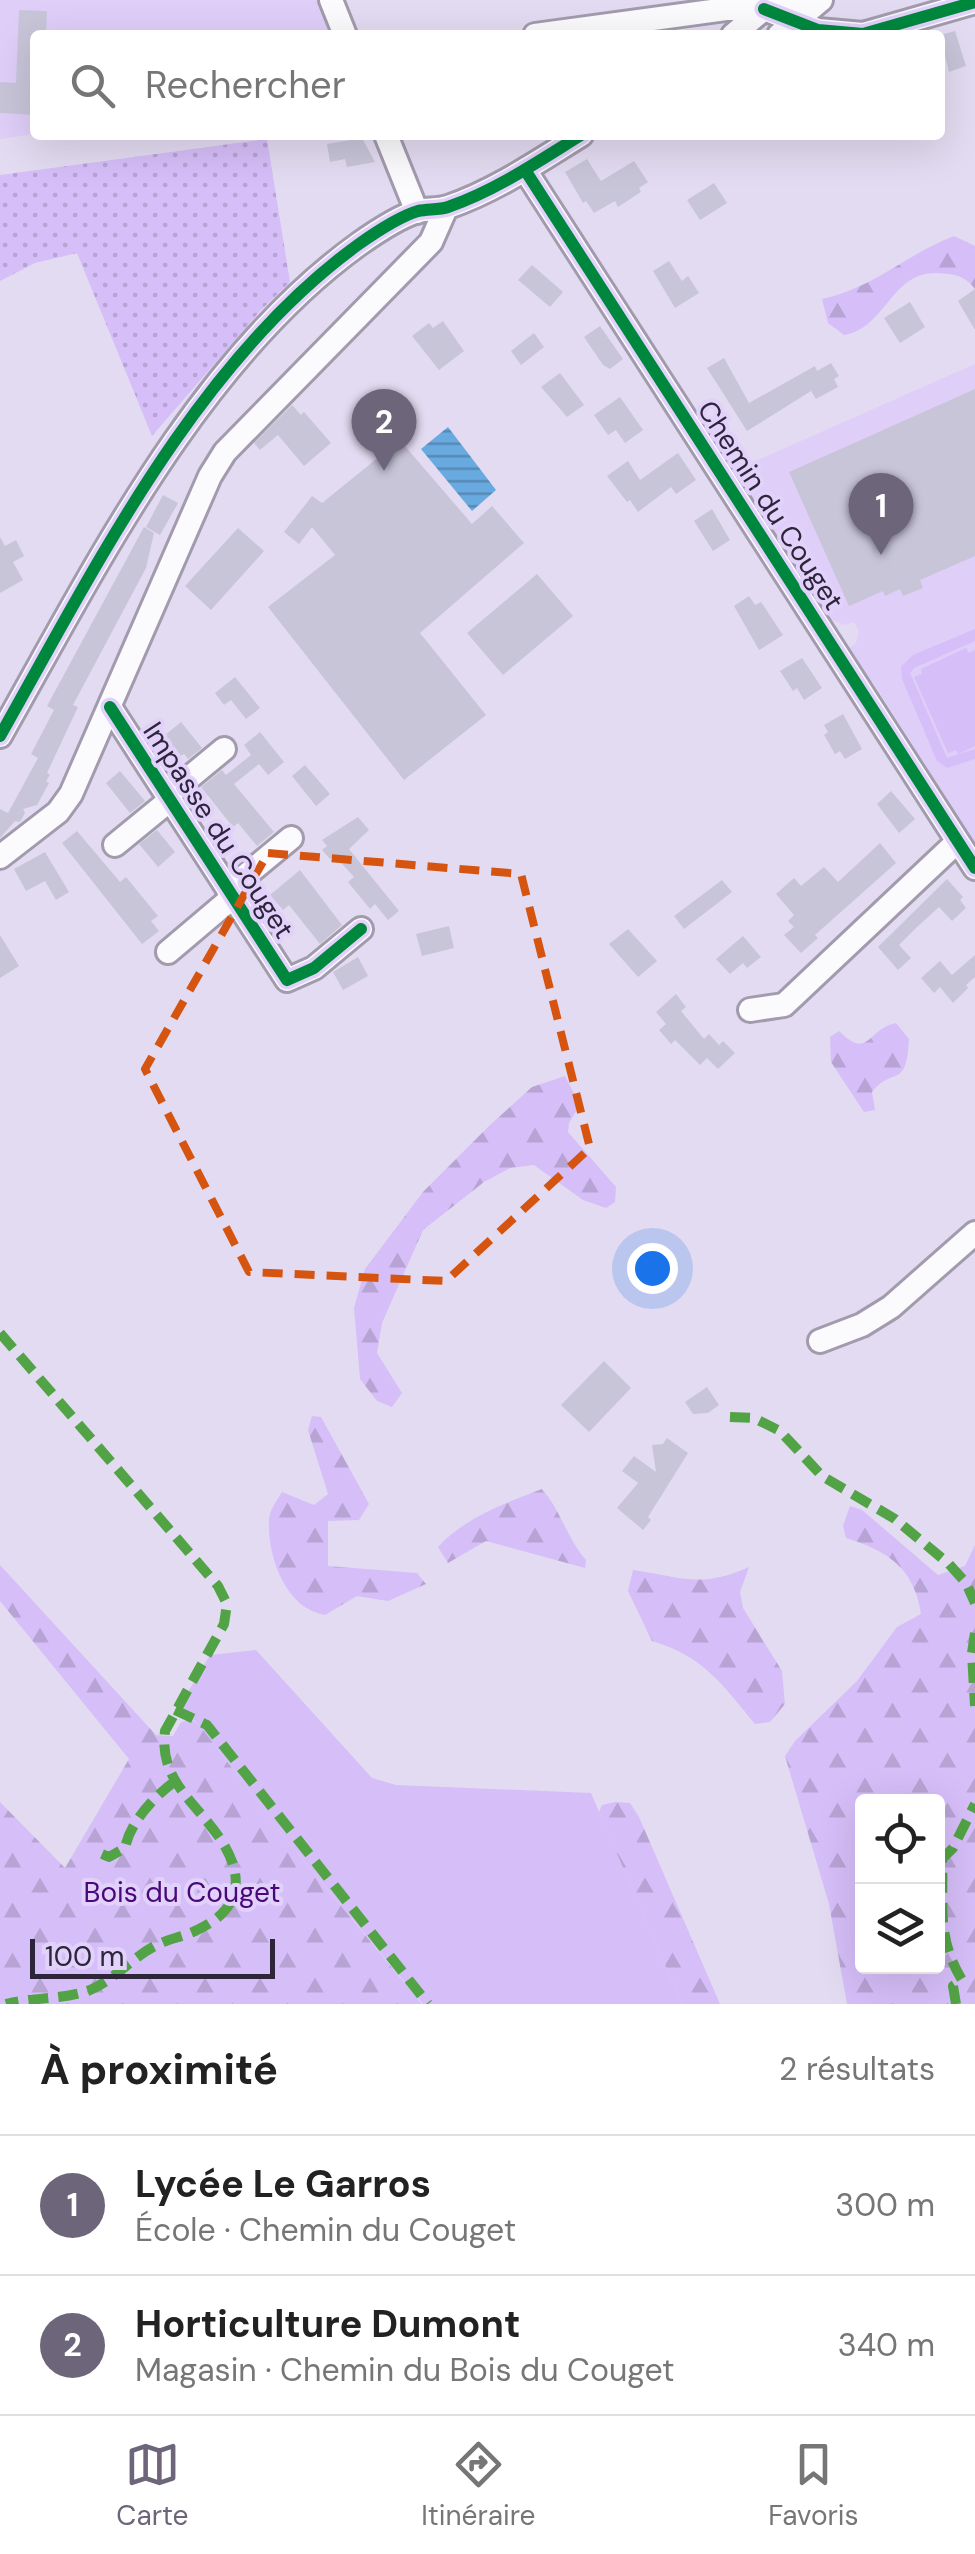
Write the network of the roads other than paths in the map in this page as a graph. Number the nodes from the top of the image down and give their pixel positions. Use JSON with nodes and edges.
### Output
{"nodes":[{"id":1,"x":331,"y":0,"type":"edge"},
{"id":2,"x":820,"y":0,"type":"edge"},
{"id":3,"x":969,"y":2,"type":"edge"},
{"id":4,"x":730,"y":4,"type":"edge"},
{"id":5,"x":779,"y":10,"type":"edge"},
{"id":6,"x":343,"y":30,"type":"edge"},
{"id":7,"x":566,"y":30,"type":"edge"},
{"id":8,"x":741,"y":30,"type":"edge"},
{"id":9,"x":826,"y":30,"type":"edge"},
{"id":10,"x":876,"y":30,"type":"edge"},
{"id":11,"x":388,"y":140,"type":"edge"},
{"id":12,"x":573,"y":140,"type":"edge"},
{"id":13,"x":525,"y":170,"type":"junction"},
{"id":14,"x":446,"y":208,"type":"junction"},
{"id":15,"x":417,"y":212,"type":"junction"},
{"id":16,"x":110,"y":707,"type":"junction"},
{"id":17,"x":0,"y":736,"type":"edge"},
{"id":18,"x":224,"y":749,"type":"dead end"},
{"id":19,"x":169,"y":798,"type":"junction"},
{"id":20,"x":292,"y":838,"type":"dead end"},
{"id":21,"x":957,"y":842,"type":"junction"},
{"id":22,"x":115,"y":845,"type":"dead end"},
{"id":23,"x":0,"y":857,"type":"edge"},
{"id":24,"x":975,"y":868,"type":"edge"},
{"id":25,"x":230,"y":893,"type":"junction"},
{"id":26,"x":360,"y":929,"type":"dead end"},
{"id":27,"x":168,"y":952,"type":"dead end"},
{"id":28,"x":750,"y":1010,"type":"dead end"},
{"id":29,"x":975,"y":1233,"type":"edge"},
{"id":30,"x":820,"y":1341,"type":"dead end"}],
"edges":[{"from":1,"to":6,"type":"street"},
{"from":2,"to":5,"type":"street"},
{"from":3,"to":10,"type":"street"},
{"from":4,"to":5,"type":"street"},
{"from":4,"to":7,"type":"street"},
{"from":5,"to":8,"type":"street"},
{"from":5,"to":9,"type":"street"},
{"from":11,"to":15,"type":"street"},
{"from":12,"to":13,"type":"street"},
{"from":13,"to":14,"type":"street"},
{"from":13,"to":21,"type":"street","name":"Chemin du Couget"},
{"from":14,"to":15,"type":"street"},
{"from":14,"to":16,"type":"street"},
{"from":15,"to":17,"type":"street"},
{"from":16,"to":19,"type":"street","name":"Impasse du Couget"},
{"from":16,"to":23,"type":"street"},
{"from":18,"to":19,"type":"street"},
{"from":19,"to":22,"type":"street"},
{"from":19,"to":25,"type":"street","name":"Impasse du Couget"},
{"from":20,"to":25,"type":"street"},
{"from":21,"to":24,"type":"street","name":"Chemin du Couget"},
{"from":21,"to":28,"type":"street"},
{"from":25,"to":26,"type":"street","name":"Impasse du Couget"},
{"from":25,"to":27,"type":"street"},
{"from":29,"to":30,"type":"street"}]}
